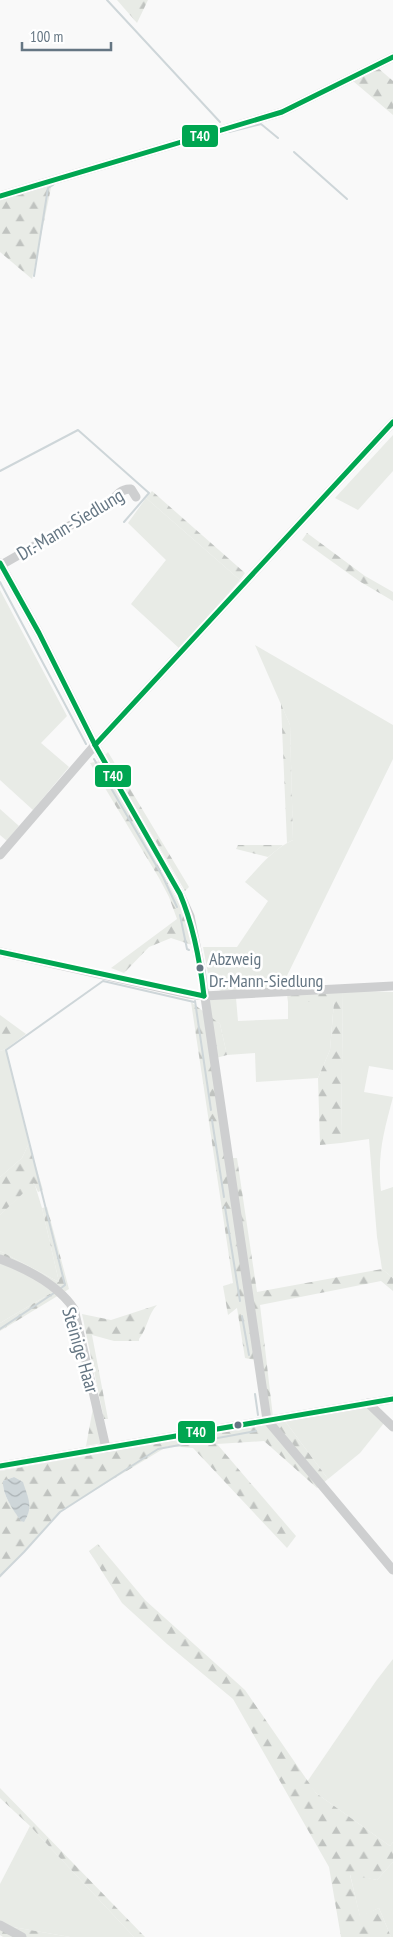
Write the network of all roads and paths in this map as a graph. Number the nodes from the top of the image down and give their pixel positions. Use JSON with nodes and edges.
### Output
{"nodes":[{"id":1,"x":393,"y":57,"type":"edge"},
{"id":2,"x":0,"y":196,"type":"edge"},
{"id":3,"x":393,"y":422,"type":"edge"},
{"id":4,"x":136,"y":497,"type":"dead end"},
{"id":5,"x":1,"y":564,"type":"edge"},
{"id":6,"x":96,"y":745,"type":"junction"},
{"id":7,"x":0,"y":855,"type":"edge"},
{"id":8,"x":0,"y":952,"type":"edge"},
{"id":9,"x":393,"y":986,"type":"edge"},
{"id":10,"x":204,"y":996,"type":"junction"},
{"id":11,"x":0,"y":1259,"type":"edge"},
{"id":12,"x":393,"y":1399,"type":"edge"},
{"id":13,"x":368,"y":1403,"type":"junction"},
{"id":14,"x":267,"y":1420,"type":"junction"},
{"id":15,"x":393,"y":1427,"type":"edge"},
{"id":16,"x":106,"y":1448,"type":"junction"},
{"id":17,"x":0,"y":1466,"type":"edge"},
{"id":18,"x":393,"y":1570,"type":"edge"},
{"id":19,"x":0,"y":1925,"type":"edge"},
{"id":20,"x":22,"y":1937,"type":"edge"}],
"edges":[{"from":1,"to":2,"type":"street"},
{"from":3,"to":6,"type":"street"},
{"from":4,"to":5,"type":"street","name":"Dr.-Mann-Siedlung"},
{"from":5,"to":6,"type":"street"},
{"from":6,"to":7,"type":"street"},
{"from":6,"to":10,"type":"street"},
{"from":8,"to":10,"type":"street"},
{"from":9,"to":10,"type":"street"},
{"from":10,"to":14,"type":"street"},
{"from":11,"to":16,"type":"street","name":"Steinige Haar"},
{"from":12,"to":13,"type":"street"},
{"from":13,"to":14,"type":"street"},
{"from":13,"to":15,"type":"street"},
{"from":14,"to":16,"type":"street"},
{"from":14,"to":18,"type":"street"},
{"from":16,"to":17,"type":"street"},
{"from":19,"to":20,"type":"street"}]}
